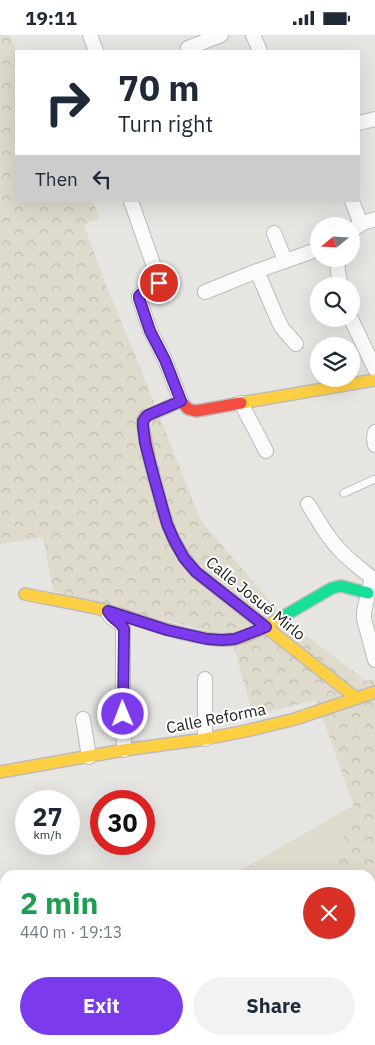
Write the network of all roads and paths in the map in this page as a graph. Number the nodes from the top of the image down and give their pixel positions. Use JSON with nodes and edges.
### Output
{"nodes":[{"id":1,"x":90,"y":35,"type":"edge"},
{"id":2,"x":221,"y":35,"type":"edge"},
{"id":3,"x":253,"y":35,"type":"edge"},
{"id":4,"x":188,"y":48,"type":"dead end"},
{"id":5,"x":96,"y":50,"type":"edge"},
{"id":6,"x":260,"y":50,"type":"edge"},
{"id":7,"x":375,"y":119,"type":"edge"},
{"id":8,"x":360,"y":123,"type":"edge"},
{"id":9,"x":131,"y":202,"type":"edge"},
{"id":10,"x":352,"y":202,"type":"edge"},
{"id":11,"x":354,"y":217,"type":"edge"},
{"id":12,"x":375,"y":219,"type":"edge"},
{"id":13,"x":360,"y":225,"type":"edge"},
{"id":14,"x":274,"y":233,"type":"dead end"},
{"id":15,"x":310,"y":252,"type":"edge"},
{"id":16,"x":285,"y":260,"type":"junction"},
{"id":17,"x":257,"y":271,"type":"junction"},
{"id":18,"x":205,"y":292,"type":"dead end"},
{"id":19,"x":355,"y":327,"type":"edge"},
{"id":20,"x":296,"y":344,"type":"dead end"},
{"id":21,"x":375,"y":369,"type":"edge"},
{"id":22,"x":375,"y":380,"type":"edge"},
{"id":23,"x":181,"y":401,"type":"junction"},
{"id":24,"x":241,"y":403,"type":"junction"},
{"id":25,"x":375,"y":432,"type":"edge"},
{"id":26,"x":375,"y":445,"type":"edge"},
{"id":27,"x":266,"y":451,"type":"dead end"},
{"id":28,"x":375,"y":479,"type":"edge"},
{"id":29,"x":344,"y":493,"type":"dead end"},
{"id":30,"x":308,"y":503,"type":"dead end"},
{"id":31,"x":374,"y":576,"type":"edge"},
{"id":32,"x":368,"y":593,"type":"junction"},
{"id":33,"x":25,"y":594,"type":"dead end"},
{"id":34,"x":108,"y":611,"type":"junction"},
{"id":35,"x":266,"y":627,"type":"junction"},
{"id":36,"x":375,"y":660,"type":"edge"},
{"id":37,"x":205,"y":679,"type":"dead end"},
{"id":38,"x":375,"y":692,"type":"edge"},
{"id":39,"x":356,"y":698,"type":"junction"},
{"id":40,"x":83,"y":719,"type":"dead end"},
{"id":41,"x":205,"y":739,"type":"junction"},
{"id":42,"x":124,"y":750,"type":"junction"},
{"id":43,"x":89,"y":757,"type":"junction"},
{"id":44,"x":0,"y":772,"type":"edge"}],
"edges":[{"from":1,"to":5,"type":"street"},
{"from":2,"to":4,"type":"street"},
{"from":3,"to":6,"type":"street"},
{"from":7,"to":8,"type":"street"},
{"from":9,"to":23,"type":"street"},
{"from":10,"to":11,"type":"street"},
{"from":12,"to":13,"type":"street"},
{"from":14,"to":16,"type":"street"},
{"from":15,"to":16,"type":"street"},
{"from":16,"to":17,"type":"street"},
{"from":17,"to":18,"type":"street"},
{"from":17,"to":20,"type":"street"},
{"from":19,"to":21,"type":"street"},
{"from":22,"to":24,"type":"street"},
{"from":23,"to":24,"type":"street"},
{"from":23,"to":35,"type":"street","name":"Calle Josué Mirlo"},
{"from":24,"to":27,"type":"street"},
{"from":25,"to":26,"type":"street"},
{"from":28,"to":29,"type":"lane"},
{"from":30,"to":31,"type":"street"},
{"from":31,"to":32,"type":"street"},
{"from":32,"to":35,"type":"street"},
{"from":32,"to":36,"type":"street"},
{"from":33,"to":34,"type":"street"},
{"from":34,"to":35,"type":"street"},
{"from":34,"to":42,"type":"street"},
{"from":35,"to":39,"type":"street","name":"Calle Josué Mirlo"},
{"from":37,"to":41,"type":"street"},
{"from":38,"to":39,"type":"street","name":"Calle Reforma"},
{"from":39,"to":41,"type":"street","name":"Calle Reforma"},
{"from":40,"to":43,"type":"street"},
{"from":41,"to":42,"type":"street","name":"Calle Reforma"},
{"from":42,"to":43,"type":"street","name":"Calle Reforma"},
{"from":43,"to":44,"type":"street","name":"Calle Reforma"}]}
